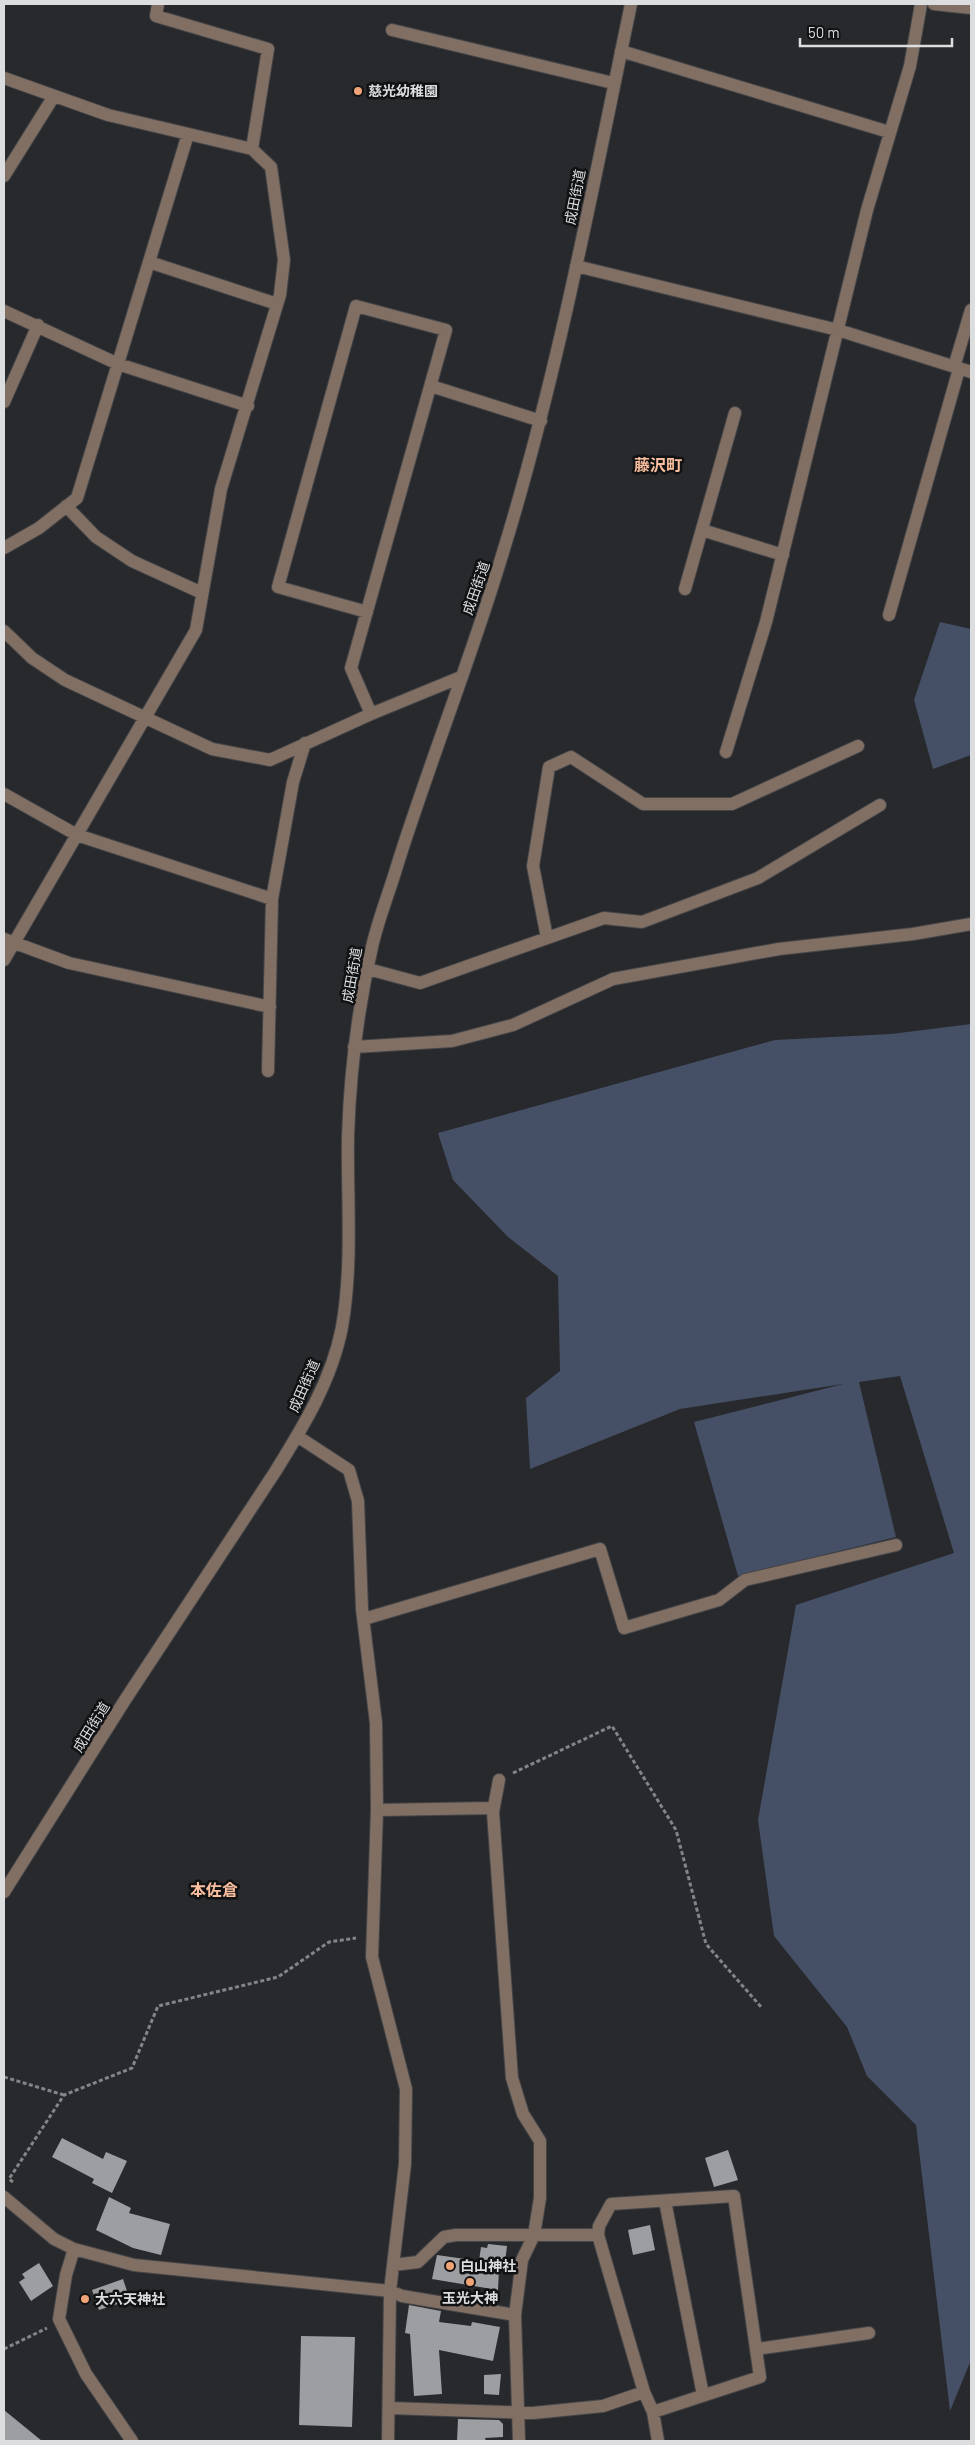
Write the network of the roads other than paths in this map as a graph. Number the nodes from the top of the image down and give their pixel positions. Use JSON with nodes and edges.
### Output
{"nodes":[{"id":1,"x":158,"y":4,"type":"edge"},
{"id":2,"x":631,"y":4,"type":"edge"},
{"id":3,"x":921,"y":4,"type":"edge"},
{"id":4,"x":934,"y":4,"type":"edge"},
{"id":5,"x":971,"y":8,"type":"edge"},
{"id":6,"x":392,"y":30,"type":"dead end"},
{"id":7,"x":621,"y":51,"type":"junction"},
{"id":8,"x":4,"y":78,"type":"edge"},
{"id":9,"x":613,"y":83,"type":"junction"},
{"id":10,"x":54,"y":96,"type":"junction"},
{"id":11,"x":889,"y":132,"type":"junction"},
{"id":12,"x":188,"y":134,"type":"junction"},
{"id":13,"x":252,"y":149,"type":"junction"},
{"id":14,"x":4,"y":176,"type":"edge"},
{"id":15,"x":149,"y":262,"type":"junction"},
{"id":16,"x":576,"y":266,"type":"junction"},
{"id":17,"x":277,"y":304,"type":"junction"},
{"id":18,"x":971,"y":310,"type":"edge"},
{"id":19,"x":4,"y":311,"type":"edge"},
{"id":20,"x":38,"y":325,"type":"junction"},
{"id":21,"x":838,"y":330,"type":"junction"},
{"id":22,"x":118,"y":364,"type":"junction"},
{"id":23,"x":961,"y":369,"type":"edge"},
{"id":24,"x":430,"y":386,"type":"junction"},
{"id":25,"x":4,"y":402,"type":"edge"},
{"id":26,"x":248,"y":406,"type":"junction"},
{"id":27,"x":735,"y":413,"type":"dead end"},
{"id":28,"x":541,"y":421,"type":"junction"},
{"id":29,"x":66,"y":506,"type":"junction"},
{"id":30,"x":702,"y":530,"type":"junction"},
{"id":31,"x":4,"y":548,"type":"edge"},
{"id":32,"x":783,"y":555,"type":"junction"},
{"id":33,"x":685,"y":589,"type":"dead end"},
{"id":34,"x":202,"y":593,"type":"junction"},
{"id":35,"x":367,"y":612,"type":"junction"},
{"id":36,"x":889,"y":615,"type":"dead end"},
{"id":37,"x":4,"y":631,"type":"edge"},
{"id":38,"x":462,"y":677,"type":"junction"},
{"id":39,"x":371,"y":714,"type":"junction"},
{"id":40,"x":145,"y":717,"type":"junction"},
{"id":41,"x":305,"y":743,"type":"junction"},
{"id":42,"x":858,"y":746,"type":"dead end"},
{"id":43,"x":726,"y":752,"type":"dead end"},
{"id":44,"x":4,"y":794,"type":"edge"},
{"id":45,"x":880,"y":805,"type":"dead end"},
{"id":46,"x":77,"y":835,"type":"junction"},
{"id":47,"x":272,"y":899,"type":"junction"},
{"id":48,"x":971,"y":924,"type":"edge"},
{"id":49,"x":547,"y":938,"type":"junction"},
{"id":50,"x":9,"y":942,"type":"edge"},
{"id":51,"x":4,"y":960,"type":"edge"},
{"id":52,"x":368,"y":970,"type":"junction"},
{"id":53,"x":270,"y":1007,"type":"junction"},
{"id":54,"x":354,"y":1047,"type":"junction"},
{"id":55,"x":268,"y":1071,"type":"dead end"},
{"id":56,"x":297,"y":1436,"type":"junction"},
{"id":57,"x":896,"y":1546,"type":"dead end"},
{"id":58,"x":364,"y":1619,"type":"junction"},
{"id":59,"x":499,"y":1780,"type":"road end"},
{"id":60,"x":494,"y":1808,"type":"junction"},
{"id":61,"x":377,"y":1810,"type":"junction"},
{"id":62,"x":4,"y":1892,"type":"edge"},
{"id":63,"x":4,"y":2197,"type":"edge"},
{"id":64,"x":665,"y":2201,"type":"junction"},
{"id":65,"x":534,"y":2235,"type":"junction"},
{"id":66,"x":598,"y":2235,"type":"junction"},
{"id":67,"x":74,"y":2249,"type":"junction"},
{"id":68,"x":393,"y":2265,"type":"junction"},
{"id":69,"x":390,"y":2291,"type":"junction"},
{"id":70,"x":515,"y":2315,"type":"junction"},
{"id":71,"x":869,"y":2333,"type":"dead end"},
{"id":72,"x":757,"y":2349,"type":"junction"},
{"id":73,"x":644,"y":2392,"type":"junction"},
{"id":74,"x":703,"y":2395,"type":"junction"},
{"id":75,"x":390,"y":2408,"type":"junction"},
{"id":76,"x":517,"y":2412,"type":"junction"},
{"id":77,"x":653,"y":2412,"type":"junction"},
{"id":78,"x":132,"y":2441,"type":"edge"},
{"id":79,"x":388,"y":2441,"type":"edge"},
{"id":80,"x":519,"y":2441,"type":"edge"},
{"id":81,"x":658,"y":2441,"type":"edge"}],
"edges":[{"from":1,"to":13,"type":"street"},
{"from":2,"to":7,"type":"street","name":"成田街道"},
{"from":3,"to":11,"type":"street"},
{"from":4,"to":5,"type":"street"},
{"from":6,"to":9,"type":"street"},
{"from":7,"to":9,"type":"street","name":"成田街道"},
{"from":7,"to":11,"type":"street"},
{"from":8,"to":10,"type":"street"},
{"from":9,"to":16,"type":"street","name":"成田街道"},
{"from":10,"to":12,"type":"street"},
{"from":10,"to":14,"type":"street"},
{"from":11,"to":21,"type":"street"},
{"from":12,"to":13,"type":"street"},
{"from":12,"to":15,"type":"street"},
{"from":13,"to":17,"type":"street"},
{"from":15,"to":17,"type":"street"},
{"from":15,"to":22,"type":"street"},
{"from":16,"to":21,"type":"street"},
{"from":16,"to":28,"type":"street","name":"成田街道"},
{"from":17,"to":26,"type":"street"},
{"from":18,"to":23,"type":"street"},
{"from":19,"to":20,"type":"street"},
{"from":20,"to":22,"type":"street"},
{"from":20,"to":25,"type":"street"},
{"from":21,"to":23,"type":"street"},
{"from":21,"to":32,"type":"street"},
{"from":22,"to":26,"type":"street"},
{"from":22,"to":29,"type":"street"},
{"from":23,"to":36,"type":"street"},
{"from":24,"to":28,"type":"street"},
{"from":24,"to":35,"type":"street"},
{"from":24,"to":35,"type":"street"},
{"from":26,"to":34,"type":"street"},
{"from":27,"to":30,"type":"street"},
{"from":28,"to":38,"type":"street","name":"成田街道"},
{"from":29,"to":31,"type":"street"},
{"from":29,"to":34,"type":"street"},
{"from":30,"to":32,"type":"street"},
{"from":30,"to":33,"type":"street"},
{"from":32,"to":43,"type":"street"},
{"from":34,"to":40,"type":"street"},
{"from":35,"to":39,"type":"street"},
{"from":37,"to":40,"type":"street"},
{"from":38,"to":39,"type":"street"},
{"from":38,"to":52,"type":"street","name":"成田街道"},
{"from":39,"to":41,"type":"street"},
{"from":40,"to":41,"type":"street"},
{"from":40,"to":46,"type":"street"},
{"from":41,"to":47,"type":"street"},
{"from":42,"to":49,"type":"street"},
{"from":44,"to":46,"type":"street"},
{"from":45,"to":49,"type":"street"},
{"from":46,"to":47,"type":"street"},
{"from":46,"to":50,"type":"street"},
{"from":47,"to":53,"type":"street"},
{"from":48,"to":54,"type":"street"},
{"from":49,"to":52,"type":"street"},
{"from":50,"to":51,"type":"street"},
{"from":50,"to":53,"type":"street"},
{"from":52,"to":54,"type":"street","name":"成田街道"},
{"from":53,"to":55,"type":"street"},
{"from":54,"to":56,"type":"street","name":"成田街道"},
{"from":56,"to":58,"type":"street"},
{"from":56,"to":62,"type":"street","name":"成田街道"},
{"from":57,"to":58,"type":"street"},
{"from":58,"to":61,"type":"street"},
{"from":59,"to":60,"type":"street"},
{"from":60,"to":61,"type":"street"},
{"from":60,"to":65,"type":"street"},
{"from":61,"to":68,"type":"street"},
{"from":63,"to":67,"type":"street"},
{"from":64,"to":66,"type":"street"},
{"from":64,"to":72,"type":"street"},
{"from":64,"to":74,"type":"street"},
{"from":65,"to":66,"type":"street"},
{"from":65,"to":68,"type":"street"},
{"from":65,"to":70,"type":"street"},
{"from":66,"to":73,"type":"street"},
{"from":67,"to":69,"type":"street"},
{"from":67,"to":78,"type":"street"},
{"from":68,"to":69,"type":"street"},
{"from":69,"to":70,"type":"street"},
{"from":69,"to":75,"type":"street"},
{"from":70,"to":76,"type":"street"},
{"from":71,"to":72,"type":"street"},
{"from":72,"to":74,"type":"street"},
{"from":73,"to":76,"type":"street"},
{"from":73,"to":77,"type":"street"},
{"from":74,"to":77,"type":"street"},
{"from":75,"to":76,"type":"street"},
{"from":75,"to":79,"type":"street"},
{"from":76,"to":80,"type":"street"},
{"from":77,"to":81,"type":"street"}]}
